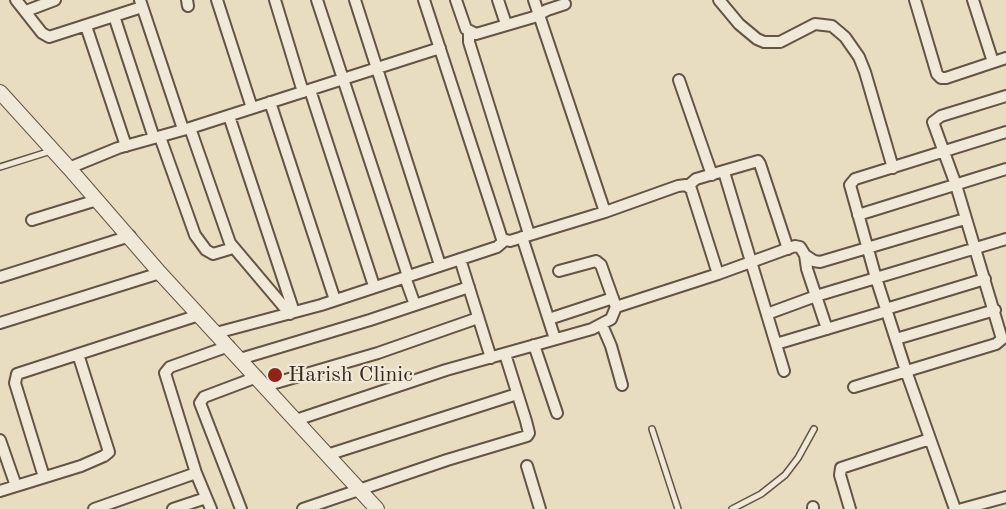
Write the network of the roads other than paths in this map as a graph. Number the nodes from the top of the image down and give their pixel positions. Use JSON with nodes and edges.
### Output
{"nodes":[{"id":1,"x":16,"y":0,"type":"edge"},
{"id":2,"x":55,"y":0,"type":"edge"},
{"id":3,"x":217,"y":0,"type":"edge"},
{"id":4,"x":275,"y":0,"type":"edge"},
{"id":5,"x":317,"y":0,"type":"edge"},
{"id":6,"x":355,"y":0,"type":"edge"},
{"id":7,"x":424,"y":0,"type":"edge"},
{"id":8,"x":456,"y":0,"type":"edge"},
{"id":9,"x":498,"y":0,"type":"edge"},
{"id":10,"x":534,"y":0,"type":"edge"},
{"id":11,"x":719,"y":0,"type":"edge"},
{"id":12,"x":915,"y":0,"type":"edge"},
{"id":13,"x":973,"y":0,"type":"edge"},
{"id":14,"x":141,"y":4,"type":"edge"},
{"id":15,"x":565,"y":4,"type":"dead end"},
{"id":16,"x":26,"y":11,"type":"junction"},
{"id":17,"x":540,"y":15,"type":"junction"},
{"id":18,"x":114,"y":16,"type":"junction"},
{"id":19,"x":506,"y":24,"type":"junction"},
{"id":20,"x":86,"y":26,"type":"junction"},
{"id":21,"x":469,"y":32,"type":"junction"},
{"id":22,"x":440,"y":48,"type":"junction"},
{"id":23,"x":1006,"y":58,"type":"edge"},
{"id":24,"x":993,"y":62,"type":"junction"},
{"id":25,"x":376,"y":68,"type":"junction"},
{"id":26,"x":343,"y":79,"type":"junction"},
{"id":27,"x":679,"y":80,"type":"dead end"},
{"id":28,"x":307,"y":91,"type":"junction"},
{"id":29,"x":0,"y":93,"type":"edge"},
{"id":30,"x":1006,"y":96,"type":"edge"},
{"id":31,"x":270,"y":102,"type":"junction"},
{"id":32,"x":252,"y":108,"type":"junction"},
{"id":33,"x":229,"y":116,"type":"junction"},
{"id":34,"x":186,"y":129,"type":"junction"},
{"id":35,"x":1006,"y":132,"type":"edge"},
{"id":36,"x":157,"y":138,"type":"junction"},
{"id":37,"x":126,"y":146,"type":"junction"},
{"id":38,"x":944,"y":150,"type":"junction"},
{"id":39,"x":53,"y":151,"type":"junction"},
{"id":40,"x":0,"y":167,"type":"edge"},
{"id":41,"x":69,"y":168,"type":"junction"},
{"id":42,"x":893,"y":168,"type":"junction"},
{"id":43,"x":1006,"y":169,"type":"edge"},
{"id":44,"x":724,"y":172,"type":"junction"},
{"id":45,"x":712,"y":175,"type":"junction"},
{"id":46,"x":956,"y":185,"type":"junction"},
{"id":47,"x":688,"y":186,"type":"junction"},
{"id":48,"x":96,"y":200,"type":"junction"},
{"id":49,"x":605,"y":212,"type":"junction"},
{"id":50,"x":858,"y":215,"type":"junction"},
{"id":51,"x":965,"y":219,"type":"junction"},
{"id":52,"x":32,"y":220,"type":"dead end"},
{"id":53,"x":130,"y":236,"type":"junction"},
{"id":54,"x":525,"y":236,"type":"junction"},
{"id":55,"x":1006,"y":239,"type":"edge"},
{"id":56,"x":504,"y":241,"type":"junction"},
{"id":57,"x":233,"y":248,"type":"junction"},
{"id":58,"x":976,"y":248,"type":"junction"},
{"id":59,"x":788,"y":249,"type":"junction"},
{"id":60,"x":868,"y":249,"type":"junction"},
{"id":61,"x":805,"y":255,"type":"junction"},
{"id":62,"x":460,"y":259,"type":"junction"},
{"id":63,"x":751,"y":263,"type":"junction"},
{"id":64,"x":440,"y":265,"type":"junction"},
{"id":65,"x":559,"y":271,"type":"dead end"},
{"id":66,"x":160,"y":273,"type":"junction"},
{"id":67,"x":718,"y":274,"type":"junction"},
{"id":68,"x":406,"y":276,"type":"junction"},
{"id":69,"x":0,"y":277,"type":"edge"},
{"id":70,"x":876,"y":278,"type":"junction"},
{"id":71,"x":985,"y":279,"type":"junction"},
{"id":72,"x":374,"y":286,"type":"junction"},
{"id":73,"x":469,"y":288,"type":"junction"},
{"id":74,"x":816,"y":296,"type":"junction"},
{"id":75,"x":335,"y":300,"type":"junction"},
{"id":76,"x":615,"y":302,"type":"junction"},
{"id":77,"x":415,"y":305,"type":"junction"},
{"id":78,"x":887,"y":310,"type":"junction"},
{"id":79,"x":995,"y":310,"type":"junction"},
{"id":80,"x":292,"y":313,"type":"junction"},
{"id":81,"x":767,"y":314,"type":"junction"},
{"id":82,"x":199,"y":315,"type":"junction"},
{"id":83,"x":478,"y":318,"type":"junction"},
{"id":84,"x":549,"y":319,"type":"junction"},
{"id":85,"x":0,"y":323,"type":"edge"},
{"id":86,"x":602,"y":325,"type":"junction"},
{"id":87,"x":827,"y":329,"type":"junction"},
{"id":88,"x":216,"y":333,"type":"junction"},
{"id":89,"x":555,"y":339,"type":"junction"},
{"id":90,"x":896,"y":339,"type":"junction"},
{"id":91,"x":776,"y":344,"type":"junction"},
{"id":92,"x":534,"y":345,"type":"junction"},
{"id":93,"x":229,"y":346,"type":"junction"},
{"id":94,"x":78,"y":354,"type":"junction"},
{"id":95,"x":505,"y":354,"type":"junction"},
{"id":96,"x":491,"y":358,"type":"junction"},
{"id":97,"x":240,"y":359,"type":"junction"},
{"id":98,"x":784,"y":371,"type":"dead end"},
{"id":99,"x":906,"y":371,"type":"junction"},
{"id":100,"x":261,"y":382,"type":"junction"},
{"id":101,"x":622,"y":385,"type":"dead end"},
{"id":102,"x":854,"y":387,"type":"dead end"},
{"id":103,"x":517,"y":394,"type":"junction"},
{"id":104,"x":557,"y":413,"type":"dead end"},
{"id":105,"x":296,"y":420,"type":"junction"},
{"id":106,"x":652,"y":429,"type":"dead end"},
{"id":107,"x":814,"y":429,"type":"dead end"},
{"id":108,"x":930,"y":439,"type":"junction"},
{"id":109,"x":0,"y":440,"type":"edge"},
{"id":110,"x":327,"y":455,"type":"junction"},
{"id":111,"x":526,"y":466,"type":"dead end"},
{"id":112,"x":195,"y":473,"type":"junction"},
{"id":113,"x":44,"y":477,"type":"junction"},
{"id":114,"x":16,"y":486,"type":"junction"},
{"id":115,"x":0,"y":491,"type":"edge"},
{"id":116,"x":360,"y":491,"type":"junction"},
{"id":117,"x":1006,"y":497,"type":"edge"},
{"id":118,"x":209,"y":504,"type":"edge"},
{"id":119,"x":94,"y":509,"type":"edge"},
{"id":120,"x":173,"y":509,"type":"edge"},
{"id":121,"x":241,"y":509,"type":"edge"},
{"id":122,"x":303,"y":509,"type":"edge"},
{"id":123,"x":377,"y":509,"type":"edge"},
{"id":124,"x":540,"y":509,"type":"edge"},
{"id":125,"x":678,"y":509,"type":"edge"},
{"id":126,"x":732,"y":509,"type":"edge"},
{"id":127,"x":850,"y":509,"type":"edge"},
{"id":128,"x":955,"y":509,"type":"edge"},
{"id":129,"x":962,"y":509,"type":"edge"}],
"edges":[{"from":1,"to":16,"type":"street"},
{"from":2,"to":16,"type":"street"},
{"from":3,"to":32,"type":"street"},
{"from":4,"to":28,"type":"street"},
{"from":5,"to":26,"type":"street"},
{"from":6,"to":25,"type":"street"},
{"from":7,"to":22,"type":"street"},
{"from":8,"to":21,"type":"street"},
{"from":9,"to":19,"type":"street"},
{"from":10,"to":17,"type":"street"},
{"from":11,"to":42,"type":"street"},
{"from":12,"to":24,"type":"street"},
{"from":13,"to":24,"type":"street"},
{"from":14,"to":18,"type":"street"},
{"from":14,"to":34,"type":"street"},
{"from":15,"to":17,"type":"street"},
{"from":16,"to":20,"type":"street"},
{"from":17,"to":19,"type":"street"},
{"from":17,"to":49,"type":"street"},
{"from":18,"to":20,"type":"street"},
{"from":18,"to":36,"type":"street"},
{"from":19,"to":21,"type":"street"},
{"from":20,"to":37,"type":"street"},
{"from":21,"to":54,"type":"street"},
{"from":22,"to":25,"type":"street"},
{"from":22,"to":56,"type":"street"},
{"from":23,"to":24,"type":"street"},
{"from":25,"to":26,"type":"street"},
{"from":25,"to":64,"type":"street"},
{"from":26,"to":28,"type":"street"},
{"from":26,"to":68,"type":"street"},
{"from":27,"to":45,"type":"street"},
{"from":28,"to":31,"type":"street"},
{"from":28,"to":72,"type":"street"},
{"from":29,"to":39,"type":"street"},
{"from":30,"to":38,"type":"street"},
{"from":31,"to":32,"type":"street"},
{"from":31,"to":75,"type":"street"},
{"from":32,"to":33,"type":"street"},
{"from":33,"to":34,"type":"street"},
{"from":33,"to":80,"type":"street"},
{"from":34,"to":36,"type":"street"},
{"from":34,"to":57,"type":"street"},
{"from":35,"to":38,"type":"street"},
{"from":36,"to":37,"type":"street"},
{"from":36,"to":57,"type":"street"},
{"from":37,"to":41,"type":"street"},
{"from":38,"to":42,"type":"street"},
{"from":38,"to":46,"type":"street"},
{"from":39,"to":40,"type":"lane"},
{"from":39,"to":41,"type":"street"},
{"from":41,"to":48,"type":"street"},
{"from":42,"to":50,"type":"street"},
{"from":43,"to":46,"type":"street"},
{"from":44,"to":45,"type":"street"},
{"from":44,"to":59,"type":"street"},
{"from":44,"to":63,"type":"street"},
{"from":45,"to":47,"type":"street"},
{"from":46,"to":50,"type":"street"},
{"from":46,"to":51,"type":"street"},
{"from":47,"to":49,"type":"street"},
{"from":47,"to":67,"type":"street"},
{"from":48,"to":52,"type":"street"},
{"from":48,"to":53,"type":"street"},
{"from":49,"to":54,"type":"street"},
{"from":50,"to":60,"type":"street"},
{"from":51,"to":58,"type":"street"},
{"from":51,"to":60,"type":"street"},
{"from":53,"to":66,"type":"street"},
{"from":53,"to":69,"type":"street"},
{"from":54,"to":56,"type":"street"},
{"from":54,"to":84,"type":"street"},
{"from":55,"to":58,"type":"street"},
{"from":56,"to":62,"type":"street"},
{"from":57,"to":80,"type":"street"},
{"from":58,"to":70,"type":"street"},
{"from":58,"to":71,"type":"street"},
{"from":59,"to":61,"type":"street"},
{"from":59,"to":63,"type":"street"},
{"from":60,"to":61,"type":"street"},
{"from":60,"to":70,"type":"street"},
{"from":61,"to":74,"type":"street"},
{"from":62,"to":64,"type":"street"},
{"from":62,"to":73,"type":"street"},
{"from":63,"to":67,"type":"street"},
{"from":63,"to":81,"type":"street"},
{"from":64,"to":68,"type":"street"},
{"from":65,"to":76,"type":"street"},
{"from":66,"to":82,"type":"street"},
{"from":66,"to":85,"type":"street"},
{"from":67,"to":76,"type":"street"},
{"from":68,"to":72,"type":"street"},
{"from":68,"to":77,"type":"street"},
{"from":70,"to":74,"type":"street"},
{"from":70,"to":78,"type":"street"},
{"from":71,"to":78,"type":"street"},
{"from":71,"to":79,"type":"street"},
{"from":72,"to":75,"type":"street"},
{"from":73,"to":77,"type":"street"},
{"from":73,"to":83,"type":"street"},
{"from":74,"to":81,"type":"street"},
{"from":74,"to":87,"type":"street"},
{"from":75,"to":80,"type":"street"},
{"from":76,"to":84,"type":"street"},
{"from":76,"to":86,"type":"street"},
{"from":77,"to":97,"type":"street"},
{"from":78,"to":87,"type":"street"},
{"from":78,"to":90,"type":"street"},
{"from":79,"to":90,"type":"street"},
{"from":79,"to":99,"type":"street"},
{"from":80,"to":88,"type":"street"},
{"from":81,"to":91,"type":"street"},
{"from":82,"to":88,"type":"street"},
{"from":82,"to":94,"type":"street"},
{"from":83,"to":96,"type":"street"},
{"from":83,"to":100,"type":"street"},
{"from":84,"to":89,"type":"street"},
{"from":86,"to":89,"type":"street"},
{"from":86,"to":101,"type":"street"},
{"from":87,"to":91,"type":"street"},
{"from":88,"to":93,"type":"street"},
{"from":89,"to":92,"type":"street"},
{"from":90,"to":99,"type":"street"},
{"from":91,"to":98,"type":"street"},
{"from":92,"to":95,"type":"street"},
{"from":92,"to":104,"type":"street"},
{"from":93,"to":97,"type":"street"},
{"from":93,"to":112,"type":"street"},
{"from":94,"to":113,"type":"street"},
{"from":94,"to":113,"type":"street"},
{"from":95,"to":96,"type":"street"},
{"from":95,"to":103,"type":"street"},
{"from":96,"to":105,"type":"street"},
{"from":97,"to":100,"type":"street"},
{"from":99,"to":102,"type":"street"},
{"from":99,"to":108,"type":"street"},
{"from":100,"to":105,"type":"street"},
{"from":100,"to":121,"type":"street"},
{"from":103,"to":110,"type":"street"},
{"from":103,"to":116,"type":"street"},
{"from":105,"to":110,"type":"street"},
{"from":106,"to":125,"type":"lane"},
{"from":107,"to":126,"type":"lane"},
{"from":108,"to":127,"type":"street"},
{"from":108,"to":128,"type":"street"},
{"from":109,"to":114,"type":"street"},
{"from":110,"to":116,"type":"street"},
{"from":111,"to":124,"type":"street"},
{"from":112,"to":118,"type":"street"},
{"from":112,"to":119,"type":"street"},
{"from":113,"to":114,"type":"street"},
{"from":114,"to":115,"type":"street"},
{"from":116,"to":122,"type":"street"},
{"from":116,"to":123,"type":"street"},
{"from":117,"to":129,"type":"street"},
{"from":118,"to":120,"type":"street"}]}
